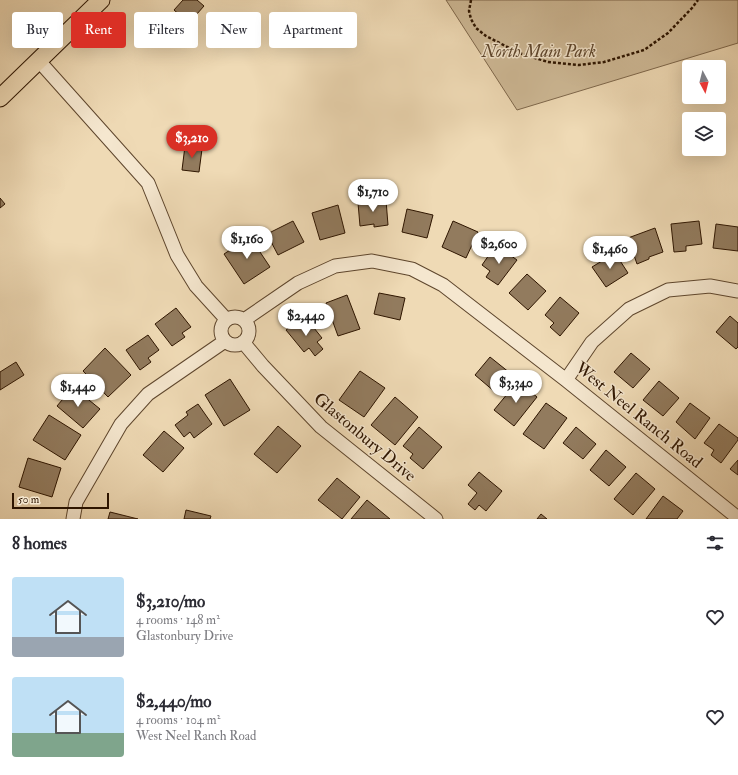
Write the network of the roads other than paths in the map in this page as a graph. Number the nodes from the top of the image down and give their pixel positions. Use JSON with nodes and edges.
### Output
{"nodes":[{"id":1,"x":101,"y":0,"type":"edge"},
{"id":2,"x":39,"y":61,"type":"junction"},
{"id":3,"x":0,"y":98,"type":"edge"},
{"id":4,"x":738,"y":291,"type":"edge"},
{"id":5,"x":226,"y":319,"type":"junction"},
{"id":6,"x":244,"y":320,"type":"junction"},
{"id":7,"x":225,"y":341,"type":"junction"},
{"id":8,"x":243,"y":342,"type":"junction"},
{"id":9,"x":566,"y":380,"type":"junction"},
{"id":10,"x":738,"y":518,"type":"edge"},
{"id":11,"x":73,"y":519,"type":"edge"},
{"id":12,"x":436,"y":519,"type":"edge"}],
"edges":[{"from":1,"to":2,"type":"main road"},
{"from":2,"to":3,"type":"main road"},
{"from":2,"to":5,"type":"street"},
{"from":4,"to":9,"type":"street"},
{"from":5,"to":6,"type":"street"},
{"from":5,"to":7,"type":"street"},
{"from":6,"to":8,"type":"street"},
{"from":6,"to":9,"type":"street","name":"West Neel Ranch Road"},
{"from":7,"to":8,"type":"street"},
{"from":7,"to":11,"type":"street"},
{"from":8,"to":12,"type":"street","name":"Glastonbury Drive"},
{"from":9,"to":10,"type":"street","name":"West Neel Ranch Road"}]}
